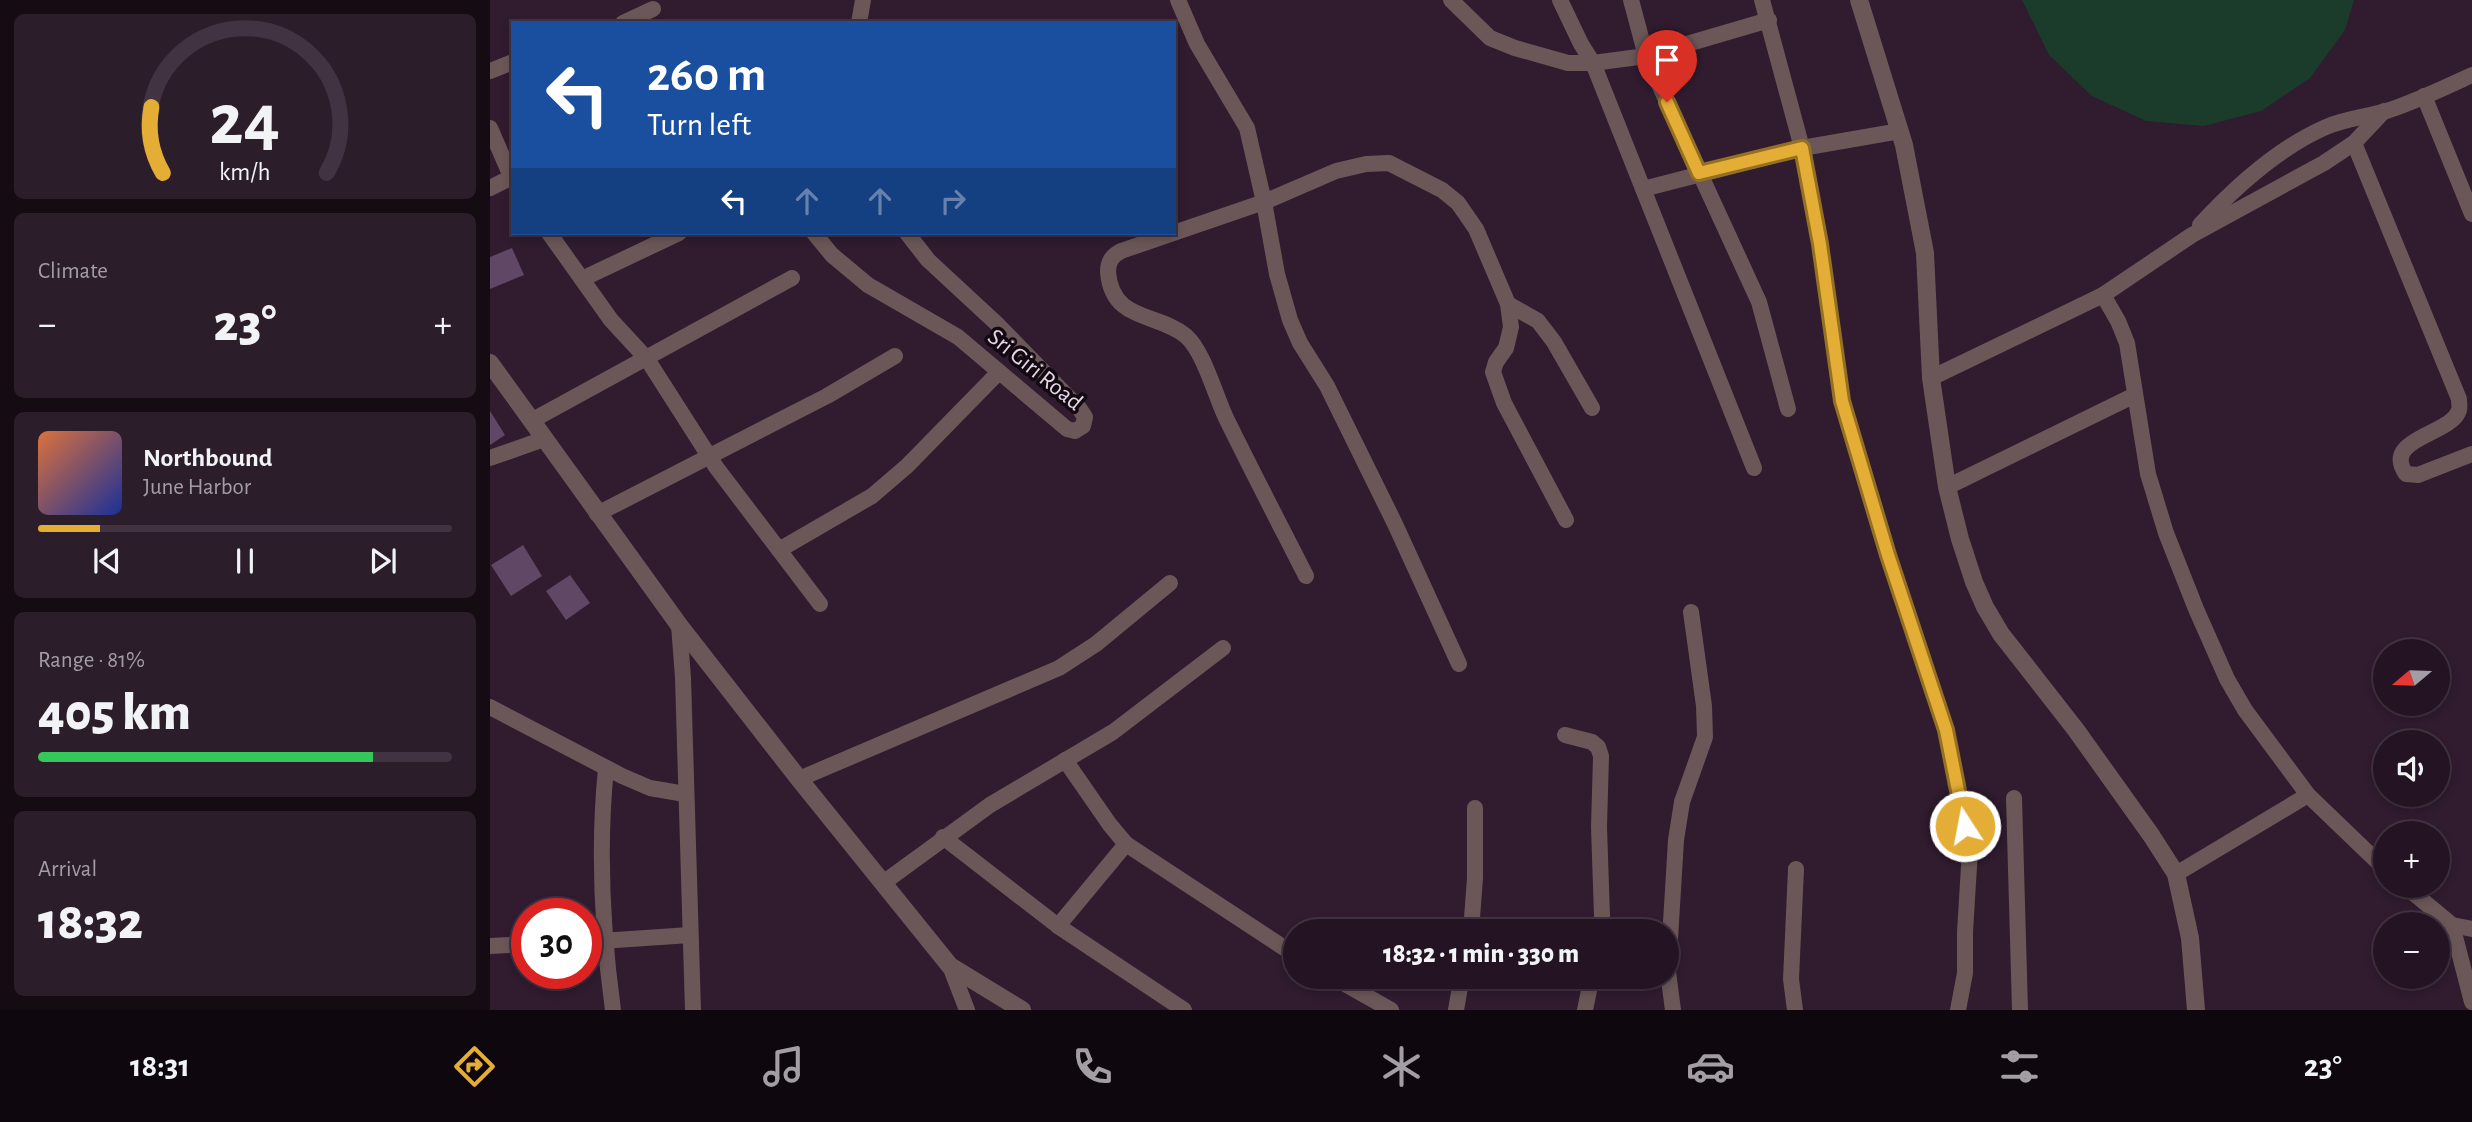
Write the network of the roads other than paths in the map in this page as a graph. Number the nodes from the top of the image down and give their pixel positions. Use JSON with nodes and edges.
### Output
{"nodes":[{"id":1,"x":863,"y":0,"type":"edge"},
{"id":2,"x":1178,"y":0,"type":"edge"},
{"id":3,"x":1451,"y":0,"type":"edge"},
{"id":4,"x":1560,"y":0,"type":"edge"},
{"id":5,"x":1631,"y":0,"type":"edge"},
{"id":6,"x":1762,"y":0,"type":"edge"},
{"id":7,"x":1858,"y":0,"type":"edge"},
{"id":8,"x":654,"y":11,"type":"edge"},
{"id":9,"x":1769,"y":20,"type":"junction"},
{"id":10,"x":628,"y":21,"type":"edge"},
{"id":11,"x":859,"y":21,"type":"edge"},
{"id":12,"x":1646,"y":56,"type":"junction"},
{"id":13,"x":511,"y":63,"type":"edge"},
{"id":14,"x":1593,"y":63,"type":"junction"},
{"id":15,"x":490,"y":71,"type":"edge"},
{"id":16,"x":2472,"y":75,"type":"edge"},
{"id":17,"x":2424,"y":96,"type":"junction"},
{"id":18,"x":2384,"y":111,"type":"junction"},
{"id":19,"x":490,"y":128,"type":"edge"},
{"id":20,"x":1900,"y":131,"type":"junction"},
{"id":21,"x":2354,"y":143,"type":"junction"},
{"id":22,"x":1802,"y":148,"type":"junction"},
{"id":23,"x":1699,"y":173,"type":"junction"},
{"id":24,"x":511,"y":178,"type":"edge"},
{"id":25,"x":511,"y":180,"type":"edge"},
{"id":26,"x":490,"y":188,"type":"edge"},
{"id":27,"x":1643,"y":188,"type":"junction"},
{"id":28,"x":1264,"y":202,"type":"junction"},
{"id":29,"x":2472,"y":214,"type":"edge"},
{"id":30,"x":1176,"y":232,"type":"edge"},
{"id":31,"x":550,"y":235,"type":"edge"},
{"id":32,"x":675,"y":235,"type":"edge"},
{"id":33,"x":816,"y":235,"type":"edge"},
{"id":34,"x":909,"y":235,"type":"edge"},
{"id":35,"x":1168,"y":235,"type":"edge"},
{"id":36,"x":2192,"y":235,"type":"junction"},
{"id":37,"x":792,"y":278,"type":"dead end"},
{"id":38,"x":582,"y":279,"type":"junction"},
{"id":39,"x":2103,"y":295,"type":"junction"},
{"id":40,"x":1508,"y":304,"type":"junction"},
{"id":41,"x":895,"y":356,"type":"dead end"},
{"id":42,"x":647,"y":359,"type":"junction"},
{"id":43,"x":490,"y":363,"type":"edge"},
{"id":44,"x":999,"y":372,"type":"junction"},
{"id":45,"x":1931,"y":378,"type":"junction"},
{"id":46,"x":2135,"y":395,"type":"junction"},
{"id":47,"x":1592,"y":408,"type":"dead end"},
{"id":48,"x":1788,"y":409,"type":"dead end"},
{"id":49,"x":531,"y":421,"type":"junction"},
{"id":50,"x":544,"y":439,"type":"junction"},
{"id":51,"x":2472,"y":454,"type":"edge"},
{"id":52,"x":709,"y":456,"type":"junction"},
{"id":53,"x":490,"y":458,"type":"edge"},
{"id":54,"x":1754,"y":468,"type":"dead end"},
{"id":55,"x":1947,"y":487,"type":"junction"},
{"id":56,"x":597,"y":514,"type":"junction"},
{"id":57,"x":1566,"y":520,"type":"dead end"},
{"id":58,"x":779,"y":550,"type":"junction"},
{"id":59,"x":1306,"y":576,"type":"dead end"},
{"id":60,"x":1170,"y":583,"type":"dead end"},
{"id":61,"x":820,"y":604,"type":"dead end"},
{"id":62,"x":1691,"y":612,"type":"dead end"},
{"id":63,"x":679,"y":625,"type":"junction"},
{"id":64,"x":1223,"y":648,"type":"dead end"},
{"id":65,"x":1459,"y":664,"type":"dead end"},
{"id":66,"x":490,"y":707,"type":"edge"},
{"id":67,"x":1565,"y":735,"type":"dead end"},
{"id":68,"x":1065,"y":760,"type":"junction"},
{"id":69,"x":606,"y":768,"type":"junction"},
{"id":70,"x":799,"y":779,"type":"junction"},
{"id":71,"x":685,"y":794,"type":"junction"},
{"id":72,"x":2308,"y":794,"type":"junction"},
{"id":73,"x":2014,"y":797,"type":"dead end"},
{"id":74,"x":1475,"y":808,"type":"dead end"},
{"id":75,"x":943,"y":837,"type":"junction"},
{"id":76,"x":1126,"y":844,"type":"junction"},
{"id":77,"x":2373,"y":857,"type":"edge"},
{"id":78,"x":1796,"y":869,"type":"dead end"},
{"id":79,"x":2176,"y":874,"type":"junction"},
{"id":80,"x":883,"y":883,"type":"junction"},
{"id":81,"x":2419,"y":898,"type":"edge"},
{"id":82,"x":1472,"y":919,"type":"edge"},
{"id":83,"x":1602,"y":919,"type":"edge"},
{"id":84,"x":2452,"y":925,"type":"junction"},
{"id":85,"x":1058,"y":926,"type":"junction"},
{"id":86,"x":2472,"y":929,"type":"edge"},
{"id":87,"x":690,"y":935,"type":"junction"},
{"id":88,"x":602,"y":941,"type":"edge"},
{"id":89,"x":607,"y":941,"type":"junction"},
{"id":90,"x":511,"y":945,"type":"edge"},
{"id":91,"x":490,"y":946,"type":"edge"},
{"id":92,"x":1283,"y":947,"type":"edge"},
{"id":93,"x":950,"y":966,"type":"junction"},
{"id":94,"x":1354,"y":989,"type":"edge"},
{"id":95,"x":1460,"y":989,"type":"edge"},
{"id":96,"x":1589,"y":989,"type":"edge"},
{"id":97,"x":2472,"y":1002,"type":"edge"},
{"id":98,"x":613,"y":1010,"type":"edge"},
{"id":99,"x":693,"y":1010,"type":"edge"},
{"id":100,"x":967,"y":1010,"type":"edge"},
{"id":101,"x":1022,"y":1010,"type":"edge"},
{"id":102,"x":1184,"y":1010,"type":"edge"},
{"id":103,"x":1391,"y":1010,"type":"edge"},
{"id":104,"x":1456,"y":1010,"type":"edge"},
{"id":105,"x":1585,"y":1010,"type":"edge"},
{"id":106,"x":1673,"y":1010,"type":"edge"},
{"id":107,"x":1795,"y":1010,"type":"edge"},
{"id":108,"x":1958,"y":1010,"type":"edge"},
{"id":109,"x":2020,"y":1010,"type":"edge"},
{"id":110,"x":2196,"y":1010,"type":"edge"}],
"edges":[{"from":1,"to":11,"type":"street"},
{"from":2,"to":28,"type":"street"},
{"from":3,"to":14,"type":"street"},
{"from":4,"to":14,"type":"street"},
{"from":5,"to":12,"type":"street"},
{"from":6,"to":9,"type":"street"},
{"from":7,"to":20,"type":"street"},
{"from":8,"to":10,"type":"street"},
{"from":9,"to":12,"type":"street"},
{"from":9,"to":22,"type":"street"},
{"from":12,"to":14,"type":"street"},
{"from":12,"to":23,"type":"street"},
{"from":13,"to":15,"type":"street"},
{"from":14,"to":27,"type":"street"},
{"from":16,"to":17,"type":"street"},
{"from":17,"to":18,"type":"street"},
{"from":17,"to":29,"type":"street"},
{"from":18,"to":21,"type":"street"},
{"from":18,"to":36,"type":"street"},
{"from":19,"to":24,"type":"street"},
{"from":20,"to":22,"type":"street"},
{"from":20,"to":45,"type":"street"},
{"from":21,"to":36,"type":"street"},
{"from":21,"to":51,"type":"street"},
{"from":22,"to":23,"type":"street"},
{"from":22,"to":108,"type":"street"},
{"from":23,"to":27,"type":"street"},
{"from":23,"to":48,"type":"street"},
{"from":25,"to":26,"type":"street"},
{"from":27,"to":54,"type":"street"},
{"from":28,"to":30,"type":"street"},
{"from":28,"to":40,"type":"street"},
{"from":28,"to":65,"type":"street"},
{"from":31,"to":38,"type":"street"},
{"from":32,"to":38,"type":"street"},
{"from":33,"to":44,"type":"street","name":"Sri Giri Road"},
{"from":34,"to":44,"type":"street","name":"Sri Giri Road"},
{"from":35,"to":59,"type":"street"},
{"from":36,"to":39,"type":"street"},
{"from":37,"to":42,"type":"street"},
{"from":38,"to":42,"type":"street"},
{"from":39,"to":45,"type":"street"},
{"from":39,"to":46,"type":"street"},
{"from":40,"to":47,"type":"street"},
{"from":40,"to":57,"type":"street"},
{"from":41,"to":52,"type":"street"},
{"from":42,"to":49,"type":"street"},
{"from":42,"to":52,"type":"street"},
{"from":43,"to":49,"type":"street"},
{"from":44,"to":58,"type":"street"},
{"from":45,"to":55,"type":"street"},
{"from":46,"to":55,"type":"street"},
{"from":46,"to":72,"type":"street"},
{"from":49,"to":50,"type":"street"},
{"from":50,"to":53,"type":"street"},
{"from":50,"to":56,"type":"street"},
{"from":52,"to":56,"type":"street"},
{"from":52,"to":58,"type":"street"},
{"from":55,"to":79,"type":"street"},
{"from":56,"to":63,"type":"street"},
{"from":58,"to":61,"type":"street"},
{"from":60,"to":70,"type":"street"},
{"from":62,"to":106,"type":"street"},
{"from":63,"to":70,"type":"street"},
{"from":63,"to":71,"type":"street"},
{"from":64,"to":68,"type":"street"},
{"from":66,"to":69,"type":"street"},
{"from":67,"to":83,"type":"street"},
{"from":68,"to":75,"type":"street"},
{"from":68,"to":76,"type":"street"},
{"from":69,"to":71,"type":"street"},
{"from":69,"to":89,"type":"street"},
{"from":70,"to":80,"type":"street"},
{"from":71,"to":87,"type":"street"},
{"from":72,"to":77,"type":"street"},
{"from":72,"to":79,"type":"street"},
{"from":73,"to":109,"type":"street"},
{"from":74,"to":82,"type":"street"},
{"from":75,"to":80,"type":"street"},
{"from":75,"to":85,"type":"street"},
{"from":76,"to":85,"type":"street"},
{"from":76,"to":92,"type":"street"},
{"from":78,"to":107,"type":"street"},
{"from":79,"to":110,"type":"street"},
{"from":80,"to":93,"type":"street"},
{"from":81,"to":84,"type":"street"},
{"from":84,"to":86,"type":"street"},
{"from":84,"to":97,"type":"street"},
{"from":85,"to":102,"type":"street"},
{"from":87,"to":89,"type":"street"},
{"from":87,"to":99,"type":"street"},
{"from":88,"to":89,"type":"street"},
{"from":89,"to":98,"type":"street"},
{"from":90,"to":91,"type":"street"},
{"from":93,"to":100,"type":"street"},
{"from":93,"to":101,"type":"street"},
{"from":94,"to":103,"type":"street"},
{"from":95,"to":104,"type":"street"},
{"from":96,"to":105,"type":"street"}]}
